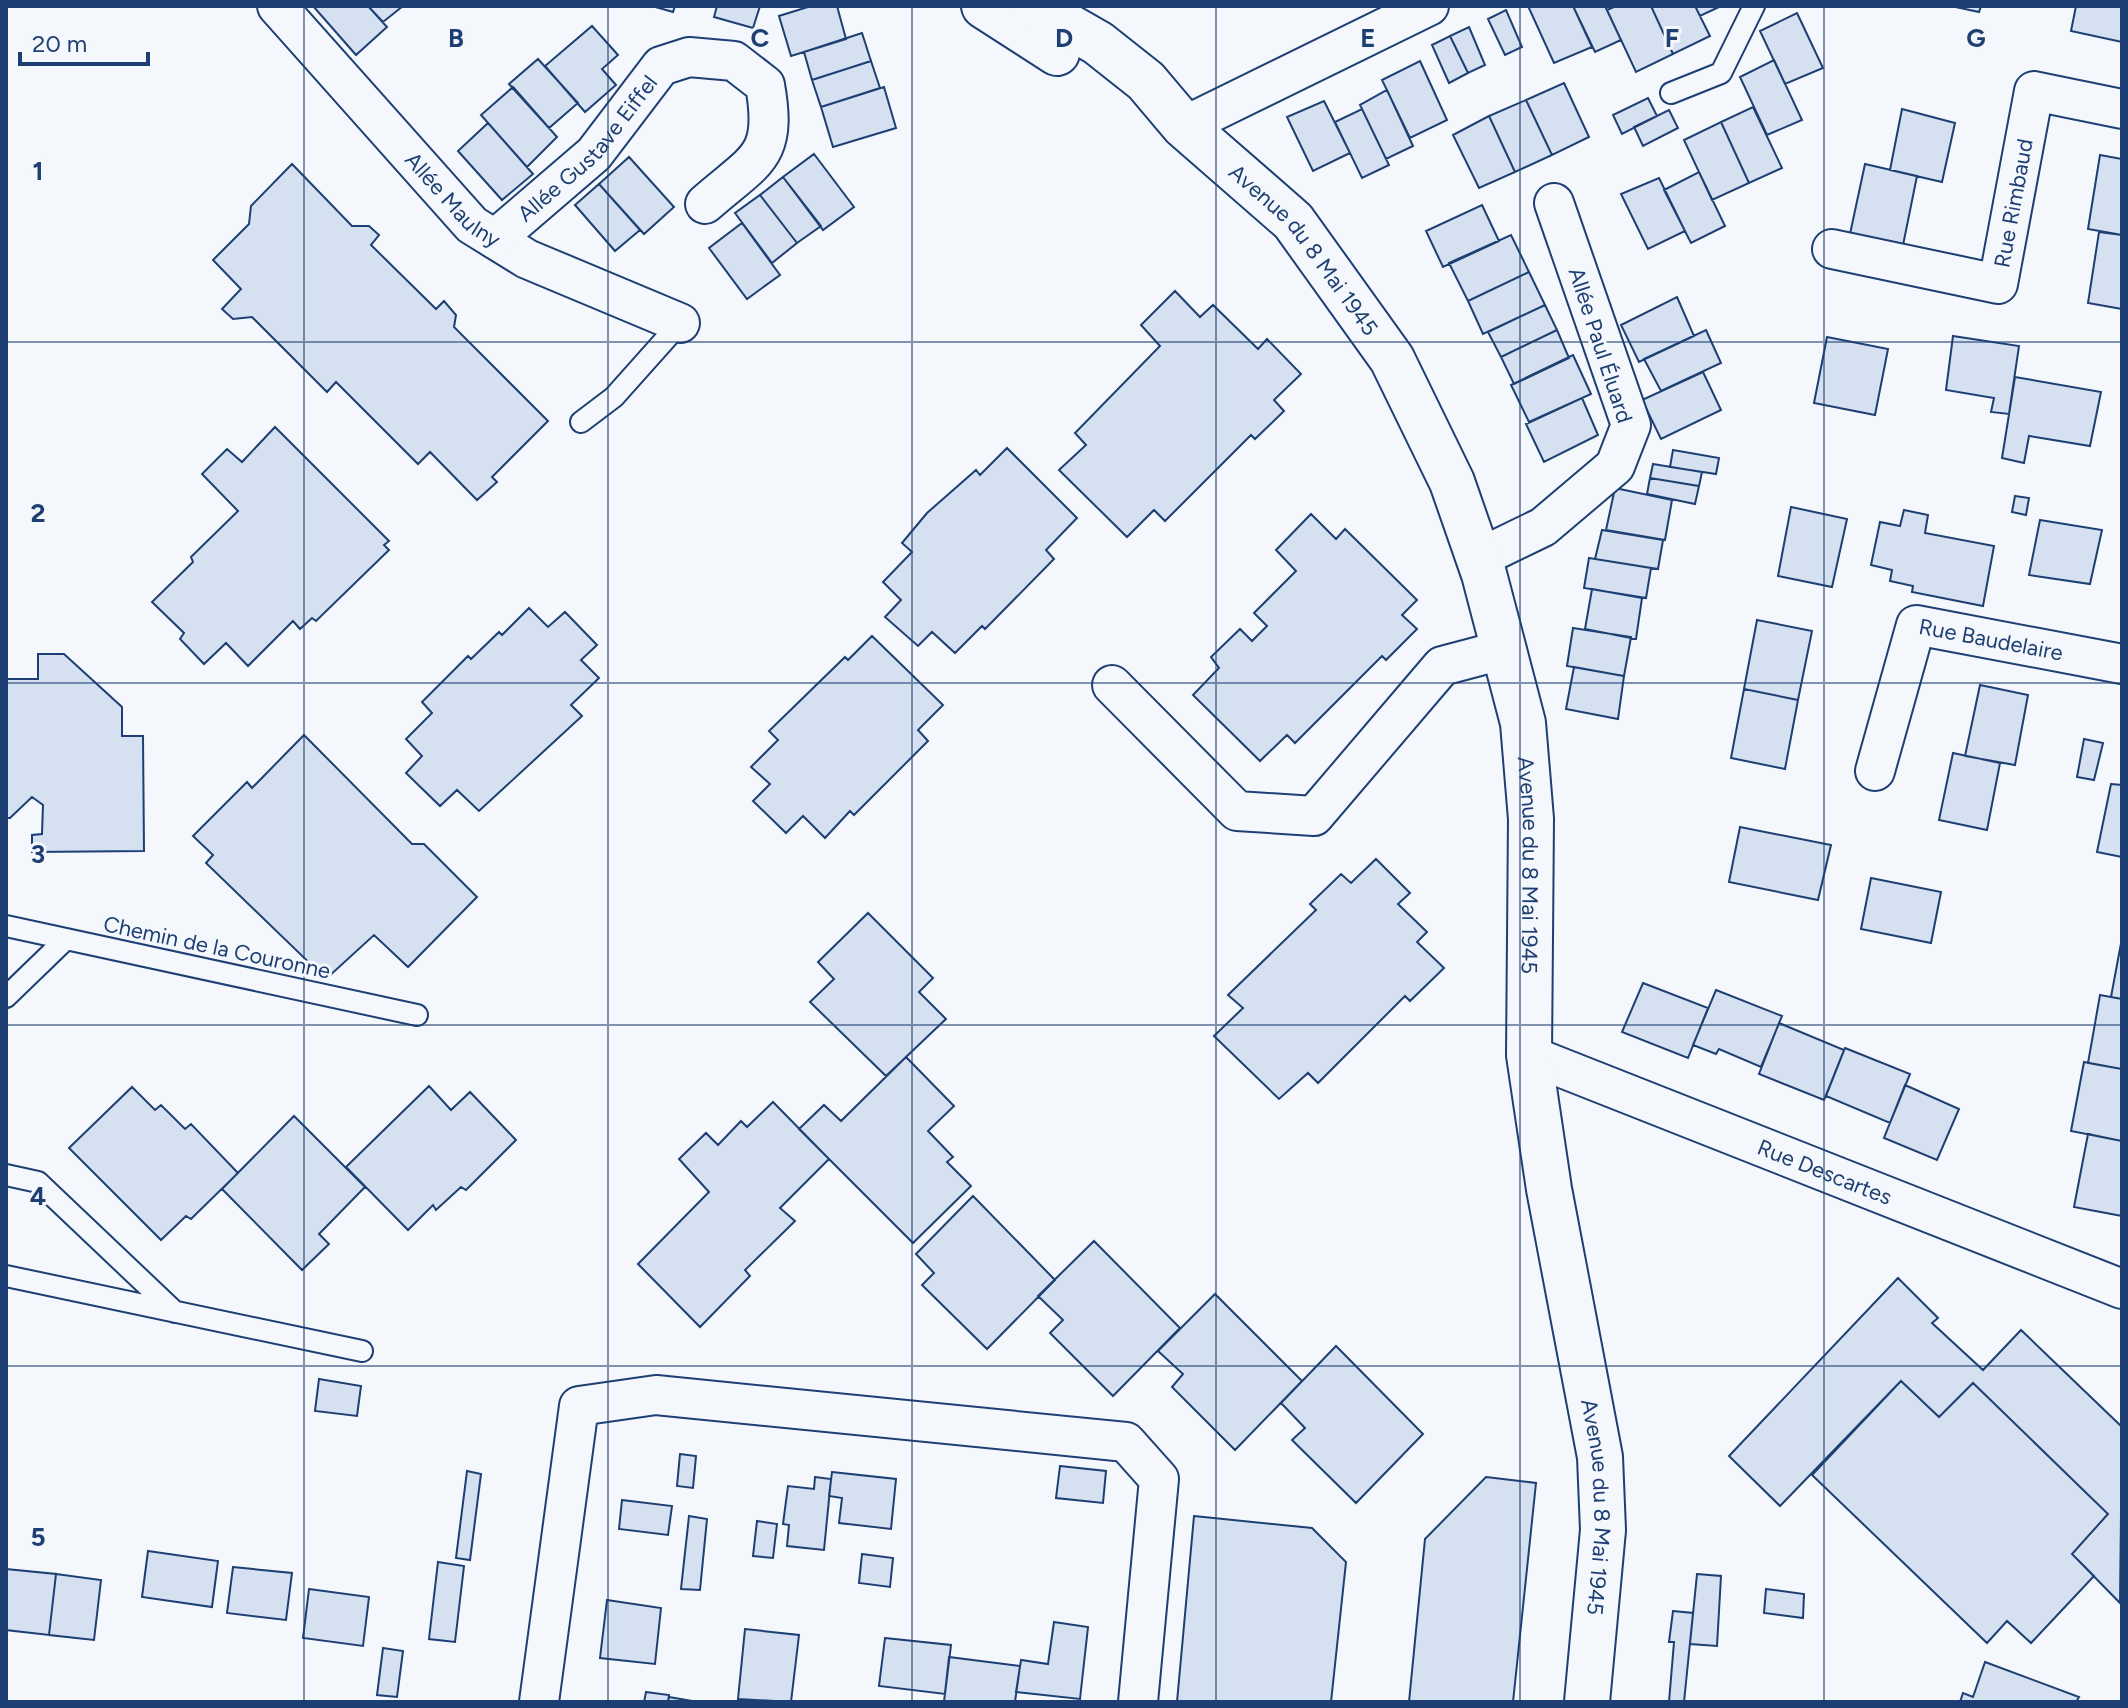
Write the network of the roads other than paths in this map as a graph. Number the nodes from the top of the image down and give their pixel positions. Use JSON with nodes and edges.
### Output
{"nodes":[{"id":1,"x":277,"y":6,"type":"edge"},
{"id":2,"x":984,"y":6,"type":"edge"},
{"id":3,"x":1033,"y":6,"type":"edge"},
{"id":4,"x":1429,"y":6,"type":"edge"},
{"id":5,"x":1754,"y":6,"type":"edge"},
{"id":6,"x":1671,"y":93,"type":"dead end"},
{"id":7,"x":2122,"y":109,"type":"edge"},
{"id":8,"x":1184,"y":126,"type":"junction"},
{"id":9,"x":1554,"y":203,"type":"dead end"},
{"id":10,"x":705,"y":204,"type":"dead end"},
{"id":11,"x":495,"y":239,"type":"junction"},
{"id":12,"x":1832,"y":249,"type":"dead end"},
{"id":13,"x":680,"y":323,"type":"joint"},
{"id":14,"x":581,"y":422,"type":"dead end"},
{"id":15,"x":1479,"y":558,"type":"junction"},
{"id":16,"x":1506,"y":649,"type":"junction"},
{"id":17,"x":2122,"y":664,"type":"edge"},
{"id":18,"x":1112,"y":685,"type":"dead end"},
{"id":19,"x":1875,"y":771,"type":"dead end"},
{"id":20,"x":6,"y":926,"type":"edge"},
{"id":21,"x":66,"y":939,"type":"junction"},
{"id":22,"x":6,"y":997,"type":"edge"},
{"id":23,"x":417,"y":1015,"type":"dead end"},
{"id":24,"x":1529,"y":1055,"type":"junction"},
{"id":25,"x":6,"y":1175,"type":"edge"},
{"id":26,"x":6,"y":1276,"type":"edge"},
{"id":27,"x":2122,"y":1289,"type":"edge"},
{"id":28,"x":175,"y":1312,"type":"junction"},
{"id":29,"x":362,"y":1351,"type":"dead end"},
{"id":30,"x":539,"y":1702,"type":"edge"},
{"id":31,"x":1138,"y":1702,"type":"edge"},
{"id":32,"x":1587,"y":1702,"type":"edge"}],
"edges":[{"from":1,"to":11,"type":"street","name":"Allée Maulny"},
{"from":2,"to":8,"type":"street","name":"Avenue du 8 Mai 1945"},
{"from":3,"to":8,"type":"street","name":"Avenue du 8 Mai 1945"},
{"from":4,"to":8,"type":"street"},
{"from":5,"to":6,"type":"lane"},
{"from":7,"to":12,"type":"street","name":"Rue Rimbaud"},
{"from":8,"to":15,"type":"street","name":"Avenue du 8 Mai 1945"},
{"from":9,"to":15,"type":"street","name":"Allée Paul Éluard"},
{"from":10,"to":11,"type":"street","name":"Allée Gustave Eiffel"},
{"from":11,"to":13,"type":"street","name":"Allée Maulny"},
{"from":13,"to":14,"type":"lane"},
{"from":15,"to":16,"type":"street","name":"Avenue du 8 Mai 1945"},
{"from":16,"to":18,"type":"street"},
{"from":16,"to":24,"type":"street","name":"Avenue du 8 Mai 1945"},
{"from":17,"to":19,"type":"street","name":"Rue Baudelaire"},
{"from":20,"to":21,"type":"lane","name":"Chemin de la Couronne"},
{"from":21,"to":22,"type":"lane"},
{"from":21,"to":23,"type":"lane","name":"Chemin de la Couronne"},
{"from":24,"to":27,"type":"street","name":"Rue Descartes"},
{"from":24,"to":32,"type":"street","name":"Avenue du 8 Mai 1945"},
{"from":25,"to":28,"type":"lane"},
{"from":26,"to":28,"type":"lane"},
{"from":28,"to":29,"type":"lane"},
{"from":30,"to":31,"type":"street"}]}
